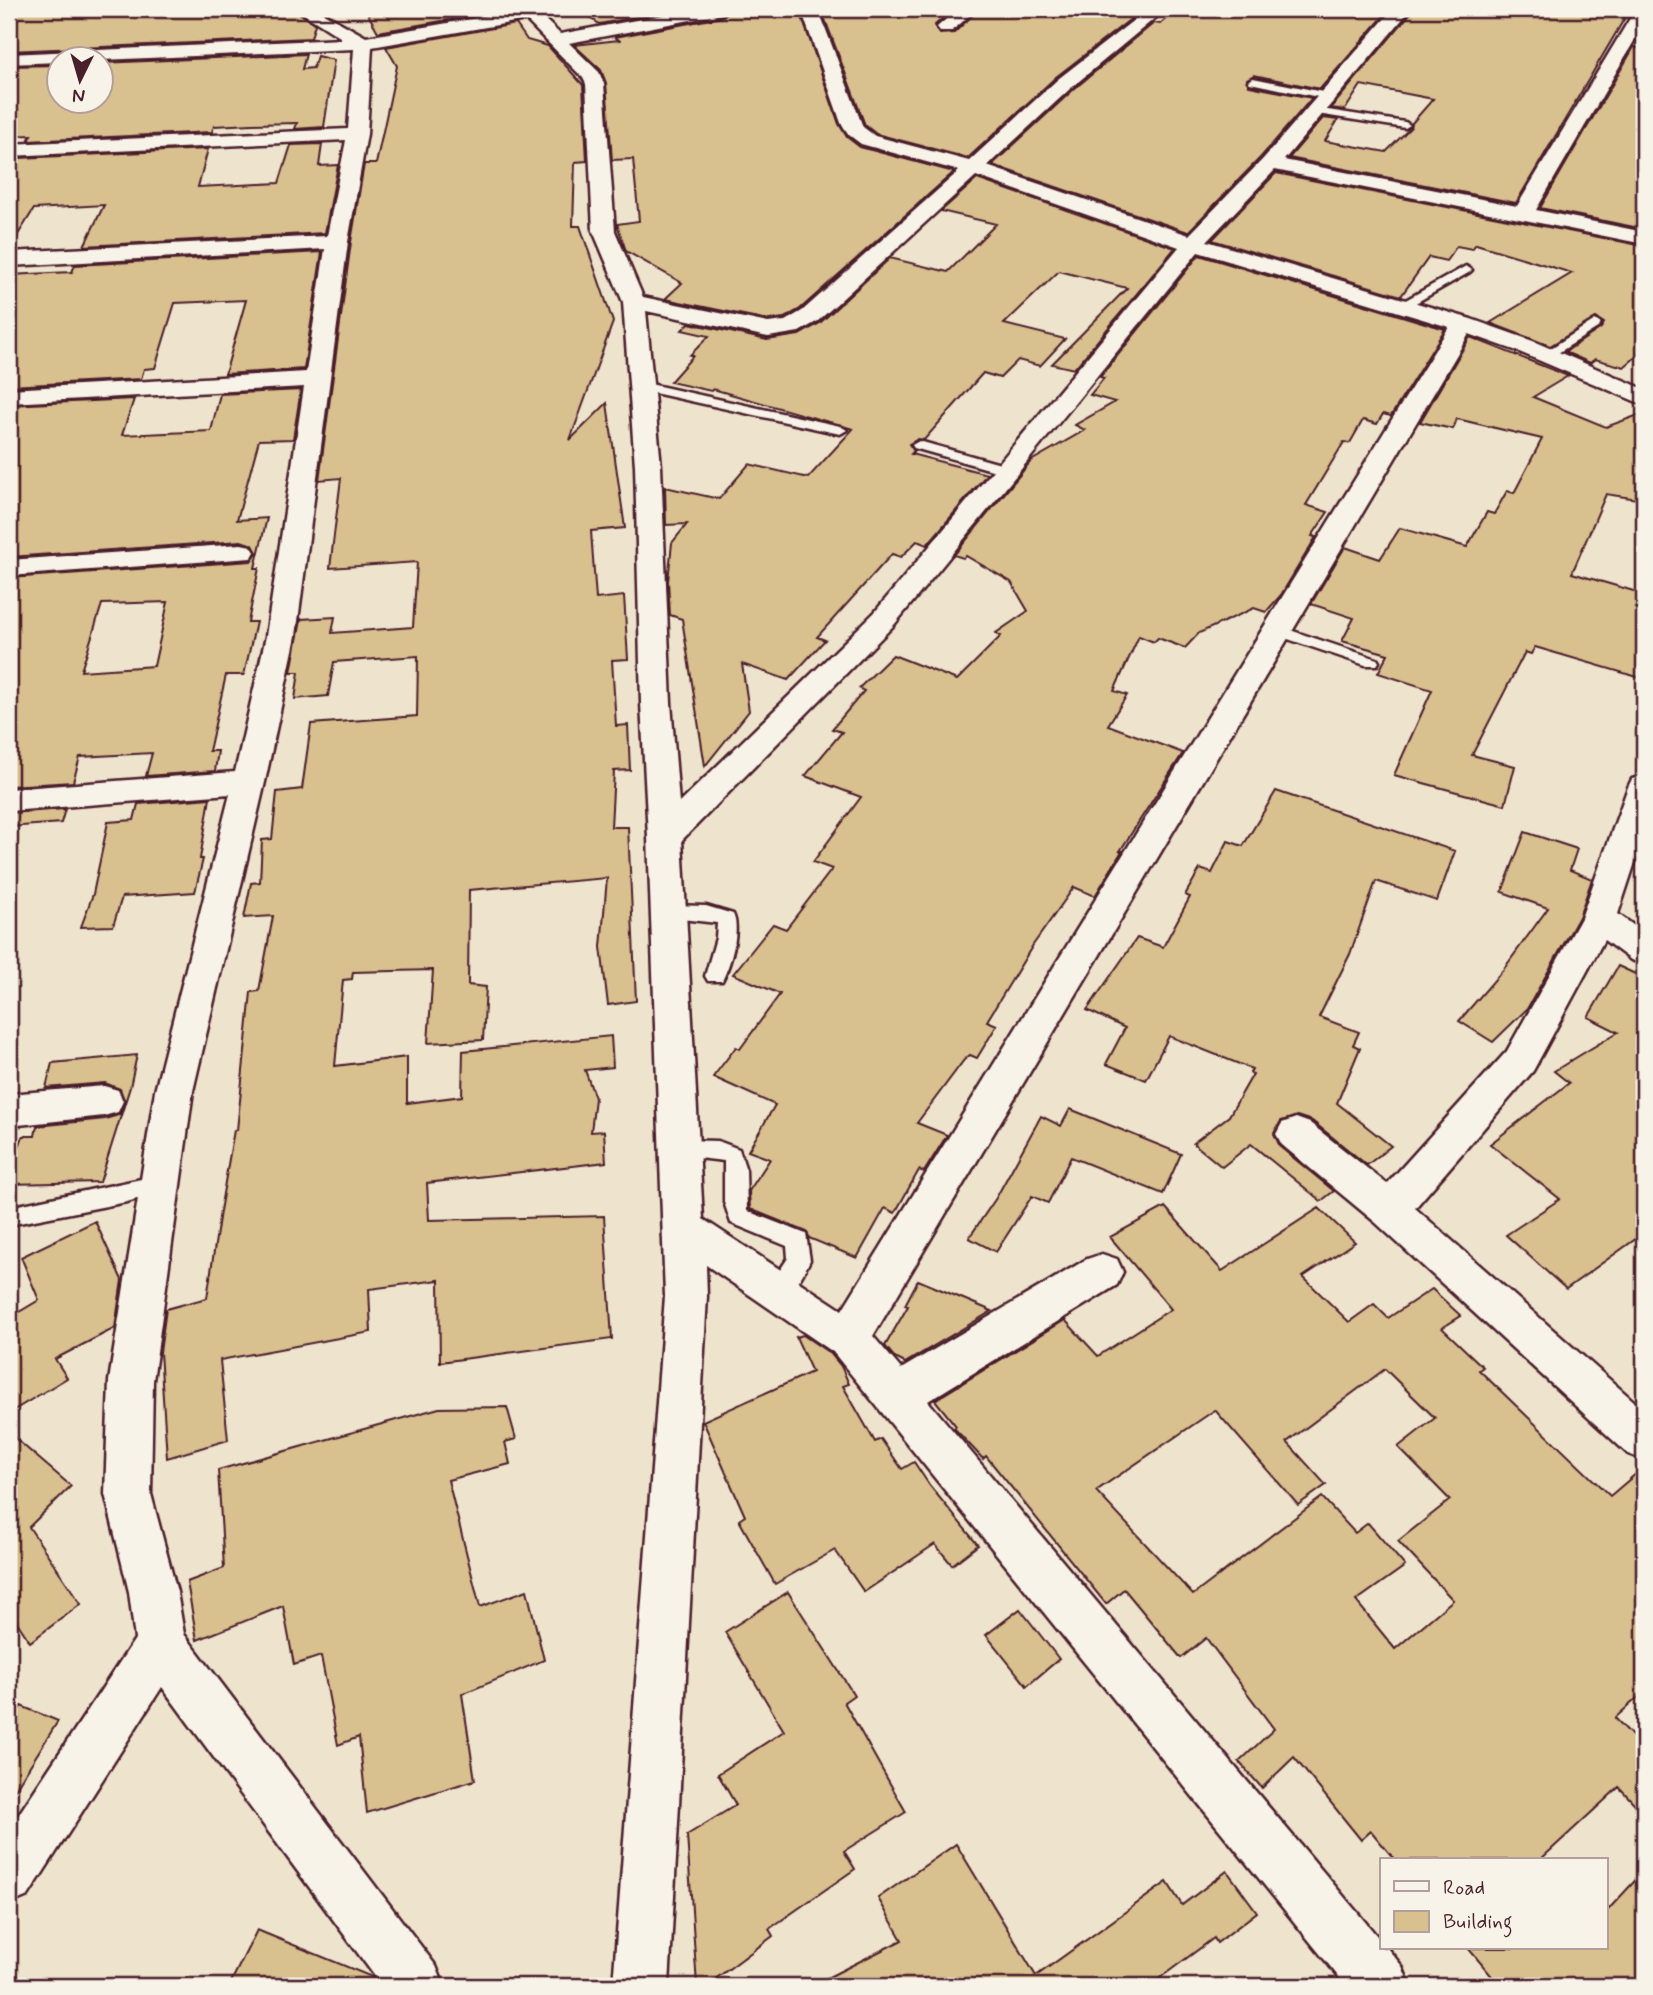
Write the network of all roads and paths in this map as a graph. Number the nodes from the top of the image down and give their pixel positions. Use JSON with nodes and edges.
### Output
{"nodes":[{"id":1,"x":304,"y":9,"type":"edge"},
{"id":2,"x":722,"y":9,"type":"edge"},
{"id":3,"x":809,"y":9,"type":"edge"},
{"id":4,"x":968,"y":9,"type":"edge"},
{"id":5,"x":1129,"y":9,"type":"edge"},
{"id":6,"x":1402,"y":9,"type":"edge"},
{"id":7,"x":1644,"y":10,"type":"edge"},
{"id":8,"x":527,"y":11,"type":"edge"},
{"id":9,"x":1155,"y":11,"type":"edge"},
{"id":10,"x":946,"y":27,"type":"dead end"},
{"id":11,"x":558,"y":40,"type":"junction"},
{"id":12,"x":363,"y":43,"type":"junction"},
{"id":13,"x":9,"y":59,"type":"edge"},
{"id":14,"x":1253,"y":81,"type":"dead end"},
{"id":15,"x":1321,"y":103,"type":"junction"},
{"id":16,"x":1405,"y":125,"type":"dead end"},
{"id":17,"x":357,"y":134,"type":"junction"},
{"id":18,"x":9,"y":150,"type":"edge"},
{"id":19,"x":1270,"y":163,"type":"junction"},
{"id":20,"x":972,"y":168,"type":"junction"},
{"id":21,"x":1524,"y":212,"type":"junction"},
{"id":22,"x":1644,"y":238,"type":"edge"},
{"id":23,"x":337,"y":242,"type":"junction"},
{"id":24,"x":1193,"y":244,"type":"junction"},
{"id":25,"x":9,"y":259,"type":"edge"},
{"id":26,"x":1466,"y":270,"type":"dead end"},
{"id":27,"x":634,"y":302,"type":"junction"},
{"id":28,"x":1401,"y":306,"type":"junction"},
{"id":29,"x":1463,"y":324,"type":"junction"},
{"id":30,"x":1595,"y":324,"type":"dead end"},
{"id":31,"x":1546,"y":355,"type":"junction"},
{"id":32,"x":318,"y":379,"type":"junction"},
{"id":33,"x":641,"y":386,"type":"junction"},
{"id":34,"x":9,"y":396,"type":"edge"},
{"id":35,"x":1644,"y":398,"type":"edge"},
{"id":36,"x":840,"y":430,"type":"dead end"},
{"id":37,"x":919,"y":445,"type":"dead end"},
{"id":38,"x":1006,"y":470,"type":"junction"},
{"id":39,"x":241,"y":552,"type":"dead end"},
{"id":40,"x":9,"y":568,"type":"edge"},
{"id":41,"x":1275,"y":629,"type":"junction"},
{"id":42,"x":1371,"y":662,"type":"dead end"},
{"id":43,"x":249,"y":782,"type":"junction"},
{"id":44,"x":1644,"y":787,"type":"edge"},
{"id":45,"x":9,"y":800,"type":"edge"},
{"id":46,"x":665,"y":836,"type":"junction"},
{"id":47,"x":669,"y":912,"type":"junction"},
{"id":48,"x":1599,"y":918,"type":"junction"},
{"id":49,"x":1644,"y":951,"type":"edge"},
{"id":50,"x":715,"y":976,"type":"dead end"},
{"id":51,"x":104,"y":1101,"type":"dead end"},
{"id":52,"x":9,"y":1110,"type":"edge"},
{"id":53,"x":1296,"y":1134,"type":"dead end"},
{"id":54,"x":679,"y":1149,"type":"junction"},
{"id":55,"x":160,"y":1184,"type":"junction"},
{"id":56,"x":1390,"y":1210,"type":"junction"},
{"id":57,"x":9,"y":1216,"type":"edge"},
{"id":58,"x":682,"y":1227,"type":"junction"},
{"id":59,"x":1102,"y":1272,"type":"dead end"},
{"id":60,"x":777,"y":1291,"type":"junction"},
{"id":61,"x":848,"y":1338,"type":"junction"},
{"id":62,"x":899,"y":1398,"type":"junction"},
{"id":63,"x":1644,"y":1439,"type":"edge"},
{"id":64,"x":161,"y":1644,"type":"junction"},
{"id":65,"x":9,"y":1877,"type":"edge"},
{"id":66,"x":416,"y":1986,"type":"edge"},
{"id":67,"x":641,"y":1986,"type":"edge"},
{"id":68,"x":1382,"y":1986,"type":"edge"}],
"edges":[{"from":1,"to":12,"type":"street"},
{"from":2,"to":11,"type":"street"},
{"from":3,"to":20,"type":"street"},
{"from":4,"to":10,"type":"street"},
{"from":5,"to":9,"type":"street"},
{"from":6,"to":15,"type":"street"},
{"from":7,"to":21,"type":"street"},
{"from":8,"to":11,"type":"street"},
{"from":8,"to":12,"type":"street"},
{"from":9,"to":20,"type":"street"},
{"from":11,"to":27,"type":"street"},
{"from":12,"to":13,"type":"street"},
{"from":12,"to":17,"type":"street"},
{"from":14,"to":15,"type":"lane"},
{"from":15,"to":16,"type":"lane"},
{"from":15,"to":19,"type":"street"},
{"from":17,"to":18,"type":"street"},
{"from":17,"to":23,"type":"street"},
{"from":19,"to":21,"type":"street"},
{"from":19,"to":24,"type":"street"},
{"from":20,"to":24,"type":"street"},
{"from":20,"to":27,"type":"street"},
{"from":21,"to":22,"type":"street"},
{"from":23,"to":25,"type":"street"},
{"from":23,"to":32,"type":"street"},
{"from":24,"to":28,"type":"street"},
{"from":24,"to":38,"type":"street"},
{"from":26,"to":28,"type":"lane"},
{"from":27,"to":33,"type":"street"},
{"from":28,"to":29,"type":"street"},
{"from":29,"to":31,"type":"street"},
{"from":29,"to":41,"type":"street"},
{"from":30,"to":31,"type":"lane"},
{"from":31,"to":35,"type":"street"},
{"from":32,"to":34,"type":"street"},
{"from":32,"to":43,"type":"street"},
{"from":33,"to":36,"type":"lane"},
{"from":33,"to":46,"type":"street"},
{"from":37,"to":38,"type":"lane"},
{"from":38,"to":46,"type":"street"},
{"from":39,"to":40,"type":"street"},
{"from":41,"to":42,"type":"lane"},
{"from":41,"to":61,"type":"street"},
{"from":43,"to":45,"type":"street"},
{"from":43,"to":55,"type":"street"},
{"from":44,"to":48,"type":"street"},
{"from":46,"to":47,"type":"street"},
{"from":47,"to":50,"type":"lane"},
{"from":47,"to":54,"type":"street"},
{"from":48,"to":49,"type":"street"},
{"from":48,"to":56,"type":"street"},
{"from":51,"to":52,"type":"street"},
{"from":53,"to":56,"type":"street"},
{"from":54,"to":58,"type":"street"},
{"from":54,"to":60,"type":"lane"},
{"from":55,"to":57,"type":"lane"},
{"from":55,"to":64,"type":"street"},
{"from":56,"to":63,"type":"street"},
{"from":58,"to":60,"type":"street"},
{"from":58,"to":67,"type":"street"},
{"from":59,"to":62,"type":"street"},
{"from":60,"to":61,"type":"street"},
{"from":61,"to":62,"type":"street"},
{"from":62,"to":68,"type":"street"},
{"from":64,"to":65,"type":"street"},
{"from":64,"to":66,"type":"street"}]}
